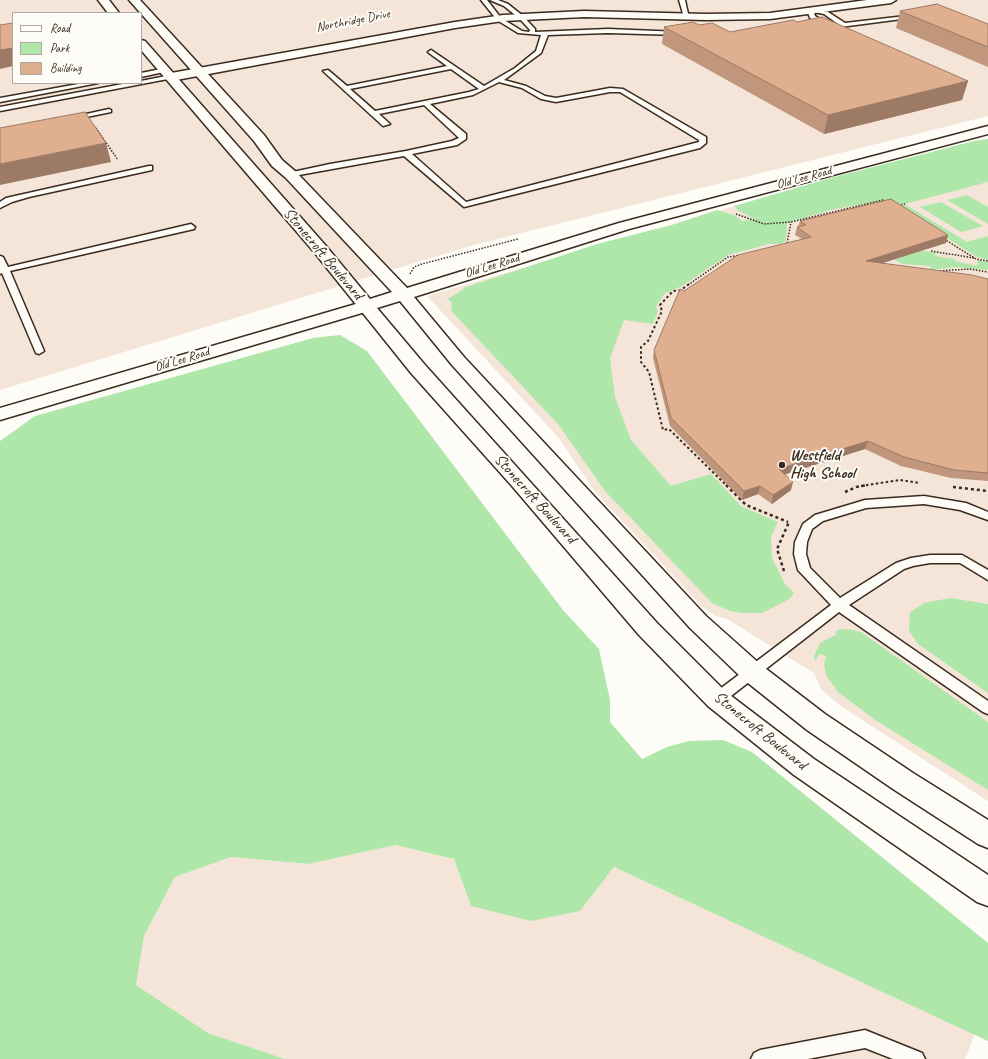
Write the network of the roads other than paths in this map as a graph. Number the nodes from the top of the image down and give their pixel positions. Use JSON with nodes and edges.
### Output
{"nodes":[{"id":1,"x":103,"y":0,"type":"edge"},
{"id":2,"x":134,"y":0,"type":"edge"},
{"id":3,"x":484,"y":0,"type":"edge"},
{"id":4,"x":493,"y":0,"type":"edge"},
{"id":5,"x":682,"y":0,"type":"edge"},
{"id":6,"x":891,"y":0,"type":"edge"},
{"id":7,"x":810,"y":10,"type":"junction"},
{"id":8,"x":113,"y":12,"type":"edge"},
{"id":9,"x":517,"y":14,"type":"junction"},
{"id":10,"x":687,"y":14,"type":"junction"},
{"id":11,"x":496,"y":15,"type":"junction"},
{"id":12,"x":924,"y":16,"type":"edge"},
{"id":13,"x":843,"y":24,"type":"junction"},
{"id":14,"x":828,"y":26,"type":"junction"},
{"id":15,"x":818,"y":28,"type":"edge"},
{"id":16,"x":531,"y":34,"type":"junction"},
{"id":17,"x":545,"y":34,"type":"junction"},
{"id":18,"x":685,"y":34,"type":"edge"},
{"id":19,"x":142,"y":44,"type":"edge"},
{"id":20,"x":431,"y":52,"type":"dead end"},
{"id":21,"x":453,"y":67,"type":"junction"},
{"id":22,"x":196,"y":68,"type":"junction"},
{"id":23,"x":326,"y":71,"type":"dead end"},
{"id":24,"x":169,"y":74,"type":"junction"},
{"id":25,"x":142,"y":75,"type":"edge"},
{"id":26,"x":142,"y":80,"type":"edge"},
{"id":27,"x":498,"y":80,"type":"junction"},
{"id":28,"x":89,"y":84,"type":"edge"},
{"id":29,"x":121,"y":84,"type":"edge"},
{"id":30,"x":345,"y":88,"type":"junction"},
{"id":31,"x":484,"y":89,"type":"junction"},
{"id":32,"x":0,"y":100,"type":"edge"},
{"id":33,"x":425,"y":103,"type":"junction"},
{"id":34,"x":0,"y":109,"type":"edge"},
{"id":35,"x":109,"y":111,"type":"dead end"},
{"id":36,"x":374,"y":113,"type":"junction"},
{"id":37,"x":62,"y":120,"type":"edge"},
{"id":38,"x":386,"y":124,"type":"dead end"},
{"id":39,"x":988,"y":130,"type":"edge"},
{"id":40,"x":406,"y":153,"type":"junction"},
{"id":41,"x":149,"y":168,"type":"dead end"},
{"id":42,"x":291,"y":175,"type":"junction"},
{"id":43,"x":0,"y":206,"type":"edge"},
{"id":44,"x":191,"y":227,"type":"dead end"},
{"id":45,"x":0,"y":259,"type":"edge"},
{"id":46,"x":3,"y":271,"type":"edge"},
{"id":47,"x":403,"y":294,"type":"junction"},
{"id":48,"x":366,"y":306,"type":"junction"},
{"id":49,"x":39,"y":351,"type":"dead end"},
{"id":50,"x":0,"y":414,"type":"edge"},
{"id":51,"x":988,"y":516,"type":"edge"},
{"id":52,"x":988,"y":576,"type":"edge"},
{"id":53,"x":839,"y":605,"type":"junction"},
{"id":54,"x":752,"y":672,"type":"junction"},
{"id":55,"x":717,"y":699,"type":"junction"},
{"id":56,"x":988,"y":708,"type":"edge"},
{"id":57,"x":988,"y":835,"type":"edge"},
{"id":58,"x":988,"y":892,"type":"edge"},
{"id":59,"x":760,"y":1059,"type":"edge"},
{"id":60,"x":916,"y":1059,"type":"edge"}],
"edges":[{"from":1,"to":8,"type":"main road"},
{"from":2,"to":22,"type":"main road","name":"Stonecroft Boulevard"},
{"from":3,"to":11,"type":"lane"},
{"from":4,"to":9,"type":"lane"},
{"from":5,"to":10,"type":"lane"},
{"from":6,"to":7,"type":"main road","name":"Northridge Drive"},
{"from":7,"to":10,"type":"main road","name":"Northridge Drive"},
{"from":7,"to":13,"type":"lane"},
{"from":7,"to":14,"type":"lane"},
{"from":9,"to":10,"type":"main road","name":"Northridge Drive"},
{"from":9,"to":11,"type":"main road","name":"Northridge Drive"},
{"from":9,"to":16,"type":"lane"},
{"from":11,"to":16,"type":"lane"},
{"from":11,"to":22,"type":"main road","name":"Northridge Drive"},
{"from":12,"to":13,"type":"lane"},
{"from":13,"to":14,"type":"lane"},
{"from":14,"to":15,"type":"lane"},
{"from":16,"to":17,"type":"lane"},
{"from":17,"to":18,"type":"lane"},
{"from":17,"to":27,"type":"lane"},
{"from":19,"to":24,"type":"main road","name":"Stonecroft Boulevard"},
{"from":20,"to":21,"type":"lane"},
{"from":21,"to":30,"type":"lane"},
{"from":21,"to":31,"type":"lane"},
{"from":22,"to":24,"type":"main road","name":"Northridge Drive"},
{"from":22,"to":42,"type":"main road","name":"Stonecroft Boulevard"},
{"from":23,"to":30,"type":"lane"},
{"from":24,"to":25,"type":"lane"},
{"from":24,"to":26,"type":"lane"},
{"from":24,"to":48,"type":"main road","name":"Stonecroft Boulevard"},
{"from":27,"to":31,"type":"lane"},
{"from":27,"to":40,"type":"lane"},
{"from":28,"to":32,"type":"lane"},
{"from":29,"to":34,"type":"lane"},
{"from":30,"to":36,"type":"lane"},
{"from":31,"to":33,"type":"lane"},
{"from":33,"to":36,"type":"lane"},
{"from":33,"to":40,"type":"lane"},
{"from":35,"to":37,"type":"lane"},
{"from":36,"to":38,"type":"lane"},
{"from":39,"to":47,"type":"main road","name":"Old Lee Road"},
{"from":40,"to":42,"type":"lane"},
{"from":41,"to":43,"type":"lane"},
{"from":42,"to":47,"type":"main road","name":"Stonecroft Boulevard"},
{"from":44,"to":46,"type":"lane"},
{"from":45,"to":46,"type":"lane"},
{"from":46,"to":49,"type":"lane"},
{"from":47,"to":48,"type":"main road","name":"Old Lee Road"},
{"from":47,"to":54,"type":"main road","name":"Stonecroft Boulevard"},
{"from":48,"to":50,"type":"main road","name":"Old Lee Road"},
{"from":48,"to":55,"type":"main road","name":"Stonecroft Boulevard"},
{"from":51,"to":53,"type":"lane"},
{"from":52,"to":53,"type":"lane"},
{"from":53,"to":54,"type":"lane"},
{"from":53,"to":56,"type":"lane"},
{"from":54,"to":55,"type":"lane"},
{"from":54,"to":57,"type":"main road","name":"Stonecroft Boulevard"},
{"from":55,"to":58,"type":"main road","name":"Stonecroft Boulevard"},
{"from":59,"to":60,"type":"lane"}]}
